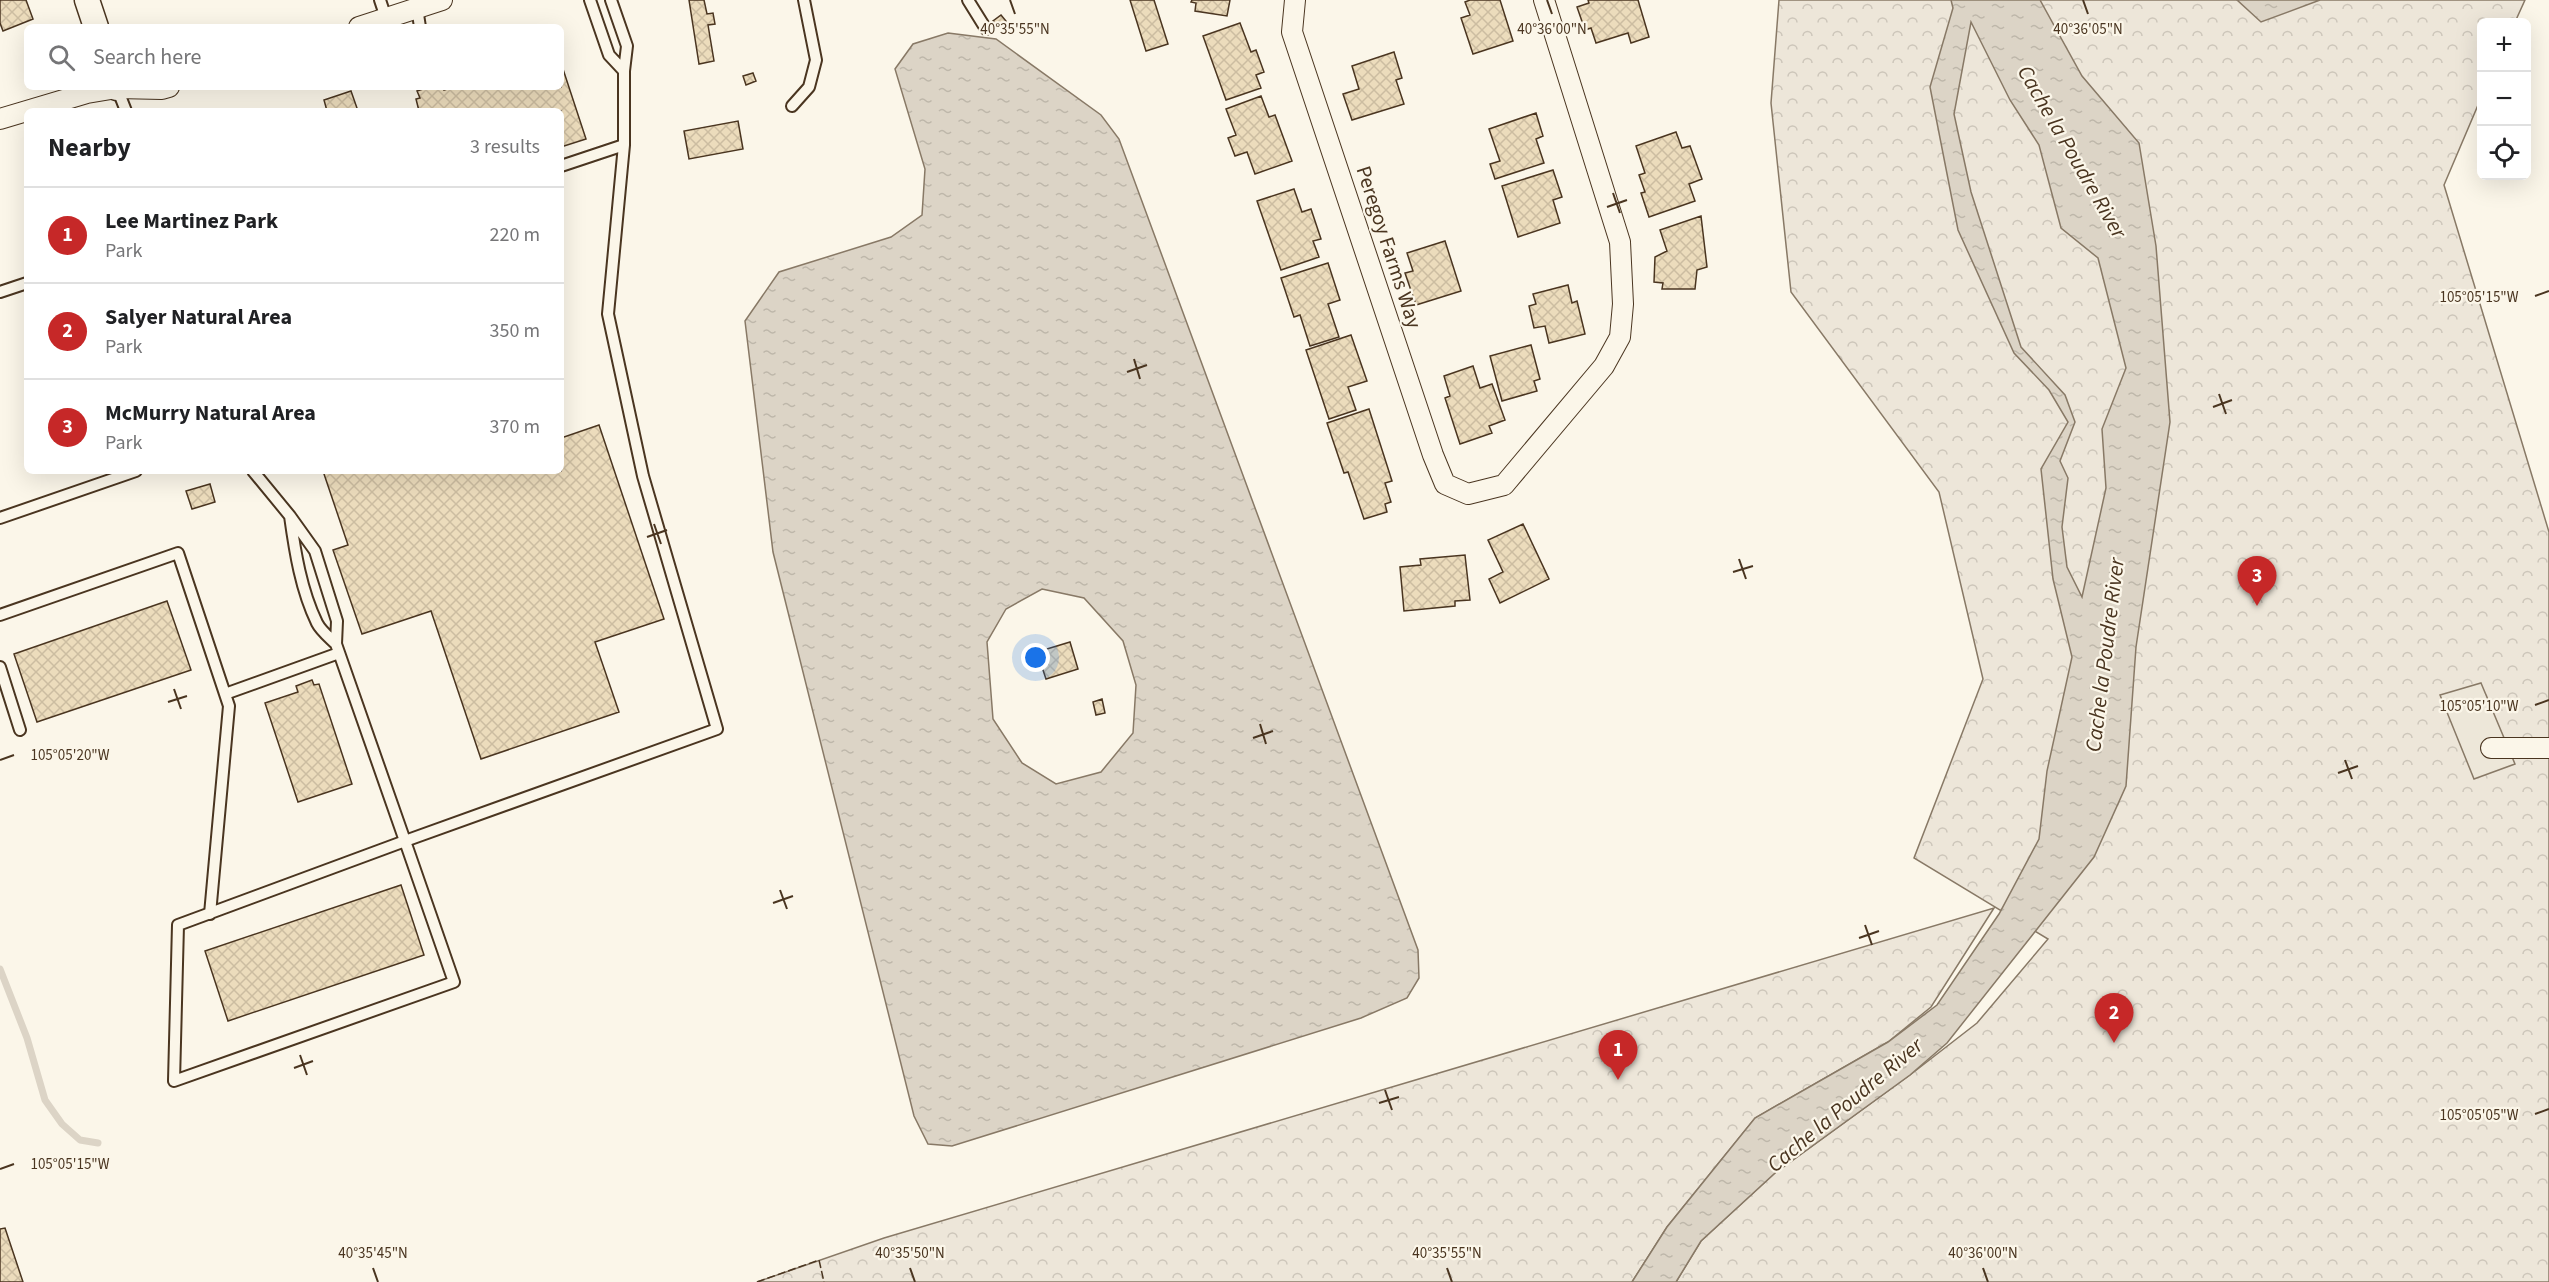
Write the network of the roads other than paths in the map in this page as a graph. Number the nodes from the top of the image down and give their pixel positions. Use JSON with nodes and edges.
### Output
{"nodes":[{"id":1,"x":87,"y":0,"type":"edge"},
{"id":2,"x":442,"y":0,"type":"edge"},
{"id":3,"x":590,"y":0,"type":"edge"},
{"id":4,"x":611,"y":0,"type":"edge"},
{"id":5,"x":804,"y":0,"type":"edge"},
{"id":6,"x":968,"y":0,"type":"edge"},
{"id":7,"x":1295,"y":0,"type":"edge"},
{"id":8,"x":1544,"y":0,"type":"edge"},
{"id":9,"x":383,"y":9,"type":"edge"},
{"id":10,"x":419,"y":17,"type":"edge"},
{"id":11,"x":95,"y":24,"type":"edge"},
{"id":12,"x":363,"y":24,"type":"edge"},
{"id":13,"x":986,"y":29,"type":"dead end"},
{"id":14,"x":624,"y":71,"type":"junction"},
{"id":15,"x":105,"y":90,"type":"edge"},
{"id":16,"x":118,"y":90,"type":"edge"},
{"id":17,"x":792,"y":106,"type":"dead end"},
{"id":18,"x":37,"y":108,"type":"edge"},
{"id":19,"x":125,"y":108,"type":"edge"},
{"id":20,"x":24,"y":112,"type":"edge"},
{"id":21,"x":0,"y":119,"type":"edge"},
{"id":22,"x":624,"y":145,"type":"junction"},
{"id":23,"x":564,"y":165,"type":"edge"},
{"id":24,"x":24,"y":284,"type":"edge"},
{"id":25,"x":0,"y":292,"type":"edge"},
{"id":26,"x":127,"y":474,"type":"edge"},
{"id":27,"x":255,"y":474,"type":"edge"},
{"id":28,"x":290,"y":516,"type":"junction"},
{"id":29,"x":0,"y":518,"type":"edge"},
{"id":30,"x":0,"y":615,"type":"edge"},
{"id":31,"x":337,"y":649,"type":"junction"},
{"id":32,"x":0,"y":668,"type":"edge"},
{"id":33,"x":225,"y":694,"type":"junction"},
{"id":34,"x":20,"y":730,"type":"dead end"},
{"id":35,"x":2491,"y":748,"type":"dead end"},
{"id":36,"x":2549,"y":748,"type":"edge"},
{"id":37,"x":405,"y":841,"type":"junction"},
{"id":38,"x":210,"y":914,"type":"junction"}],
"edges":[{"from":1,"to":11,"type":"street"},
{"from":2,"to":10,"type":"street"},
{"from":3,"to":14,"type":"lane"},
{"from":4,"to":14,"type":"lane"},
{"from":5,"to":17,"type":"lane"},
{"from":6,"to":13,"type":"lane"},
{"from":7,"to":8,"type":"street","name":"Peregoy Farms Way"},
{"from":9,"to":10,"type":"street"},
{"from":9,"to":12,"type":"street"},
{"from":14,"to":22,"type":"lane"},
{"from":15,"to":18,"type":"street"},
{"from":16,"to":19,"type":"lane"},
{"from":20,"to":21,"type":"street"},
{"from":22,"to":23,"type":"lane"},
{"from":22,"to":37,"type":"lane"},
{"from":24,"to":25,"type":"lane"},
{"from":26,"to":29,"type":"lane"},
{"from":27,"to":28,"type":"lane"},
{"from":28,"to":31,"type":"lane"},
{"from":28,"to":31,"type":"lane"},
{"from":30,"to":33,"type":"lane"},
{"from":31,"to":33,"type":"lane"},
{"from":31,"to":37,"type":"lane"},
{"from":32,"to":34,"type":"lane"},
{"from":33,"to":38,"type":"lane"},
{"from":35,"to":36,"type":"street"},
{"from":37,"to":38,"type":"lane"},
{"from":37,"to":38,"type":"lane"}]}
